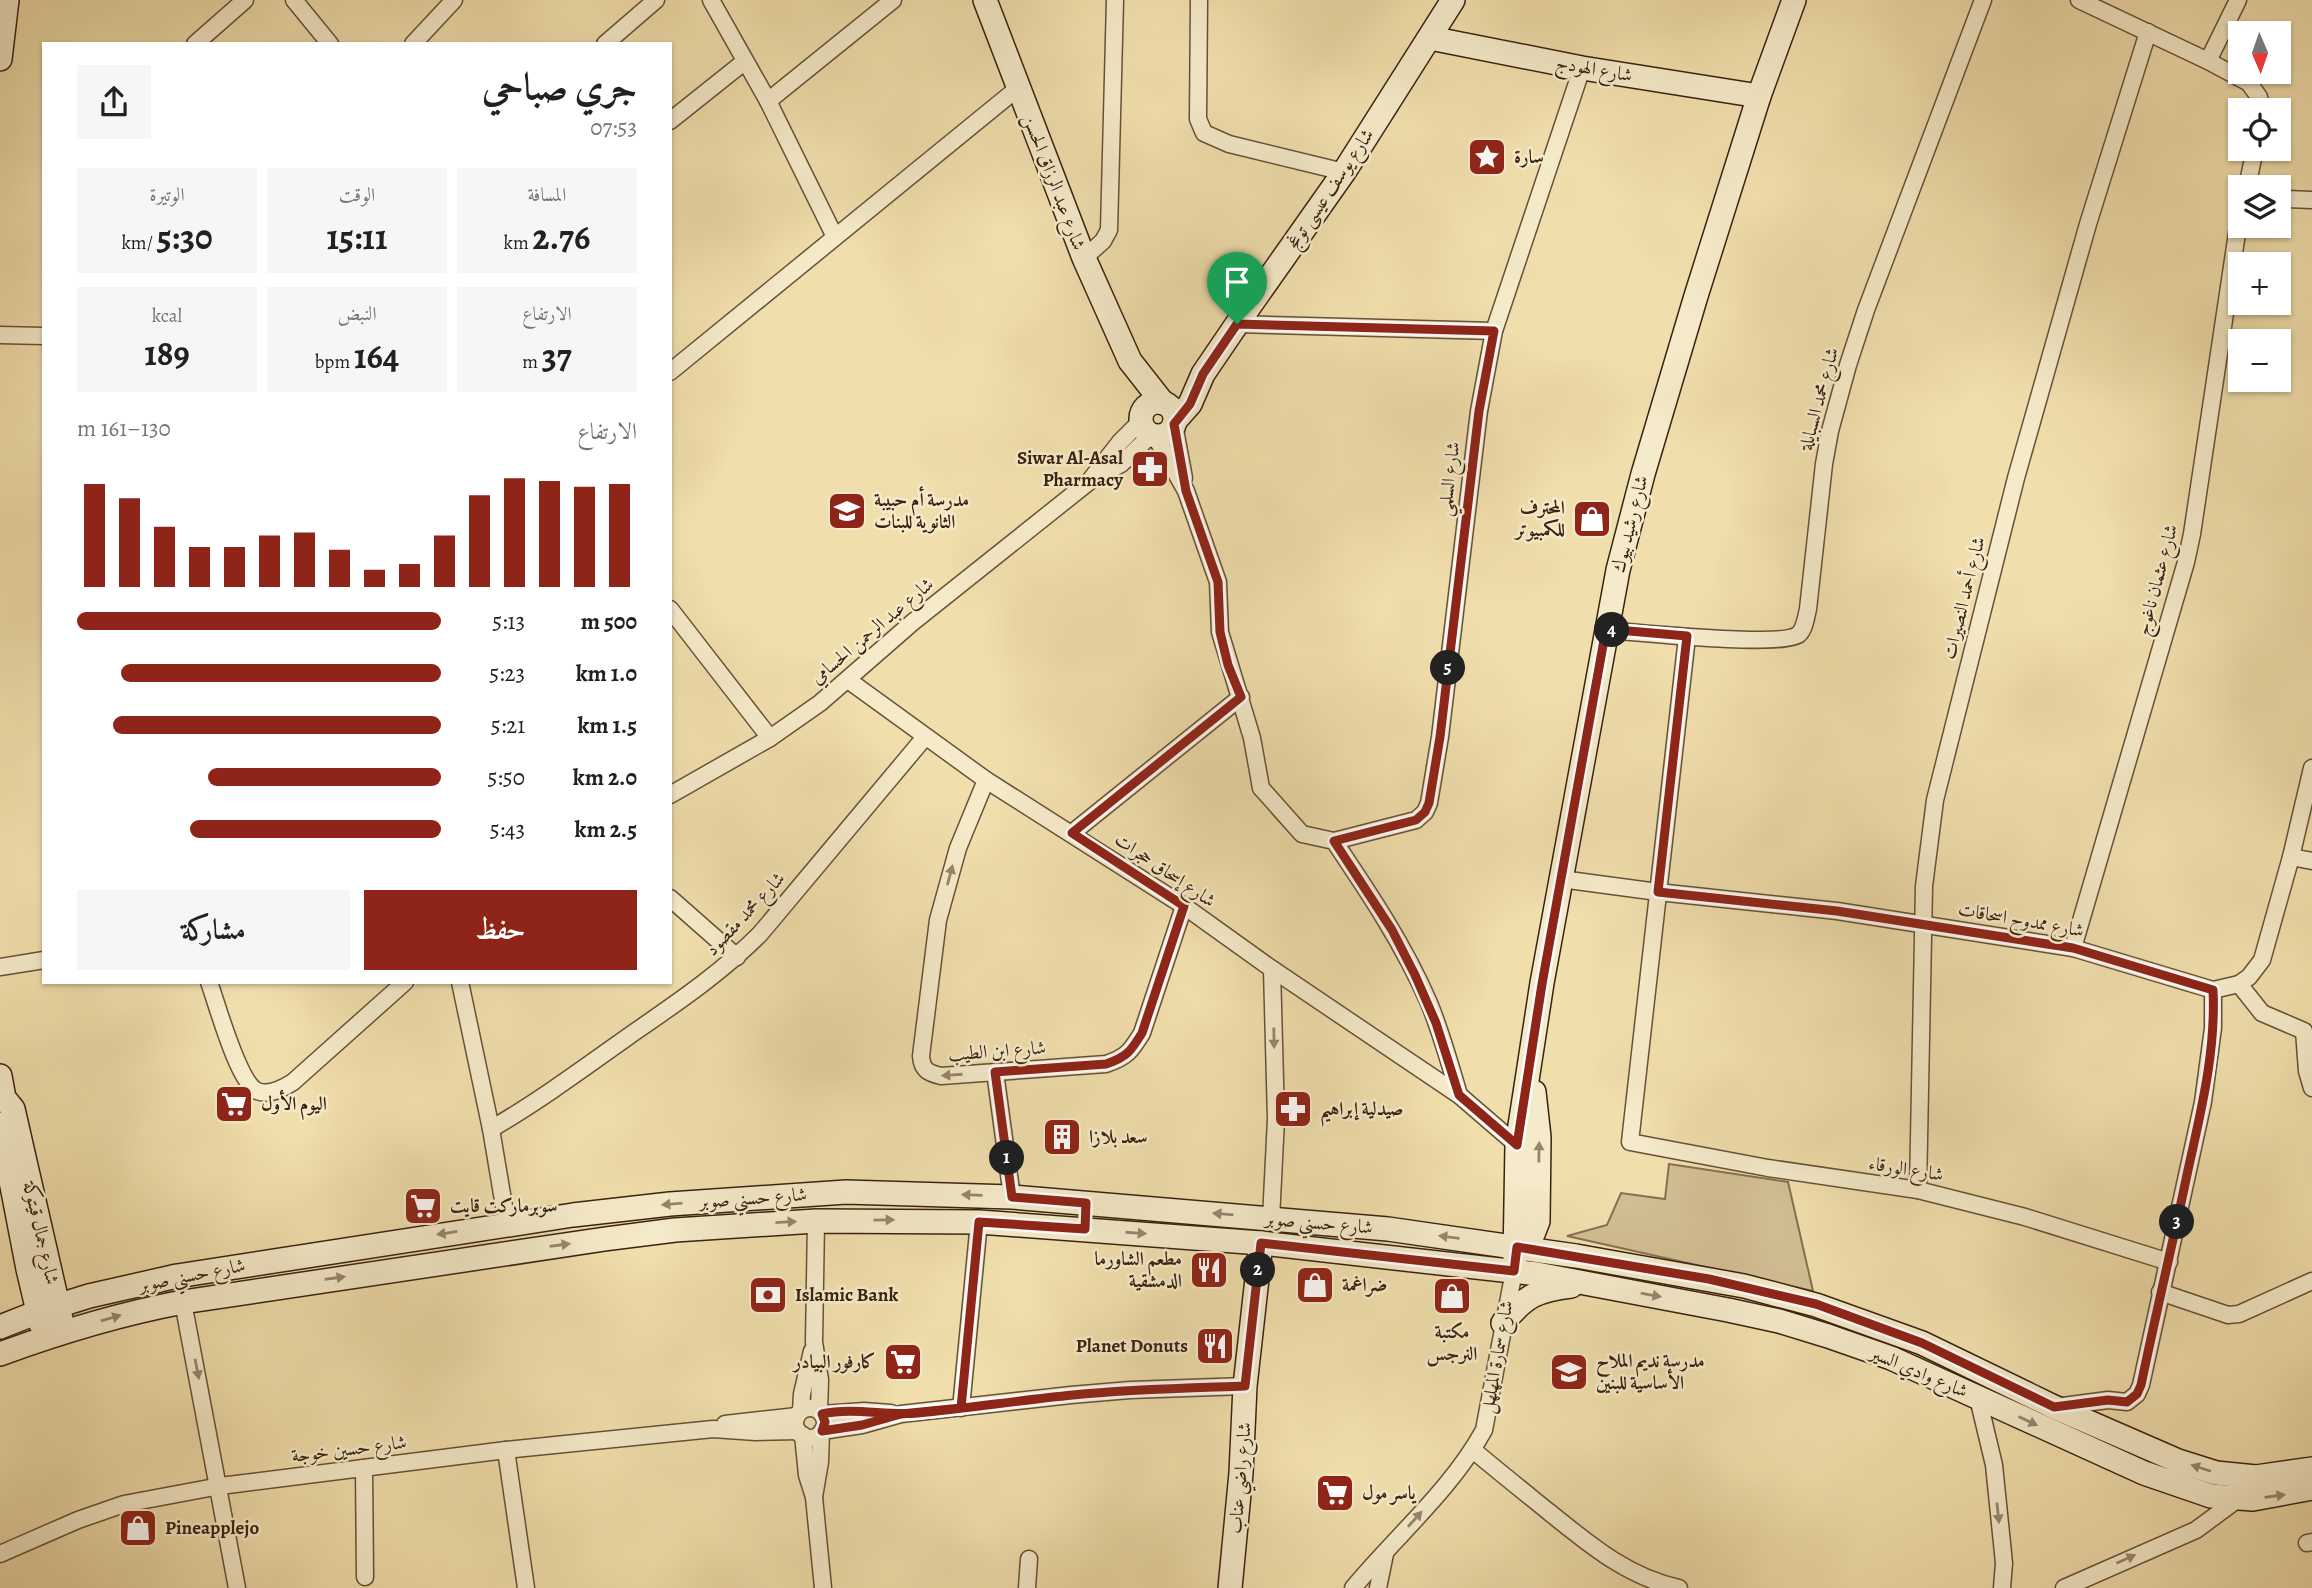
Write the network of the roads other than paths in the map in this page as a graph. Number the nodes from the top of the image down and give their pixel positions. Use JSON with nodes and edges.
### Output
{"nodes":[{"id":1,"x":9,"y":0,"type":"edge"},
{"id":2,"x":245,"y":0,"type":"edge"},
{"id":3,"x":294,"y":0,"type":"edge"},
{"id":4,"x":454,"y":0,"type":"edge"},
{"id":5,"x":656,"y":0,"type":"edge"},
{"id":6,"x":711,"y":0,"type":"edge"},
{"id":7,"x":893,"y":0,"type":"edge"},
{"id":8,"x":985,"y":0,"type":"edge"},
{"id":9,"x":1115,"y":0,"type":"edge"},
{"id":10,"x":1199,"y":0,"type":"edge"},
{"id":11,"x":1453,"y":0,"type":"edge"},
{"id":12,"x":1794,"y":0,"type":"edge"},
{"id":13,"x":1983,"y":0,"type":"edge"},
{"id":14,"x":2079,"y":0,"type":"edge"},
{"id":15,"x":2238,"y":0,"type":"edge"},
{"id":16,"x":2148,"y":32,"type":"junction"},
{"id":17,"x":1430,"y":38,"type":"junction"},
{"id":18,"x":197,"y":42,"type":"edge"},
{"id":19,"x":328,"y":42,"type":"edge"},
{"id":20,"x":415,"y":42,"type":"edge"},
{"id":21,"x":607,"y":42,"type":"edge"},
{"id":22,"x":0,"y":59,"type":"edge"},
{"id":23,"x":2208,"y":61,"type":"junction"},
{"id":24,"x":744,"y":62,"type":"junction"},
{"id":25,"x":1582,"y":68,"type":"junction"},
{"id":26,"x":1018,"y":88,"type":"junction"},
{"id":27,"x":1759,"y":96,"type":"junction"},
{"id":28,"x":2259,"y":98,"type":"edge"},
{"id":29,"x":768,"y":101,"type":"junction"},
{"id":30,"x":672,"y":119,"type":"edge"},
{"id":31,"x":1344,"y":172,"type":"junction"},
{"id":32,"x":2291,"y":198,"type":"edge"},
{"id":33,"x":2312,"y":200,"type":"edge"},
{"id":34,"x":835,"y":237,"type":"junction"},
{"id":35,"x":2236,"y":238,"type":"edge"},
{"id":36,"x":1084,"y":258,"type":"junction"},
{"id":37,"x":1237,"y":324,"type":"junction"},
{"id":38,"x":1494,"y":331,"type":"junction"},
{"id":39,"x":0,"y":335,"type":"edge"},
{"id":40,"x":42,"y":336,"type":"edge"},
{"id":41,"x":672,"y":370,"type":"edge"},
{"id":42,"x":1159,"y":420,"type":"junction"},
{"id":43,"x":672,"y":612,"type":"edge"},
{"id":44,"x":1606,"y":629,"type":"junction"},
{"id":45,"x":1687,"y":636,"type":"junction"},
{"id":46,"x":848,"y":680,"type":"junction"},
{"id":47,"x":1241,"y":697,"type":"junction"},
{"id":48,"x":925,"y":737,"type":"junction"},
{"id":49,"x":770,"y":738,"type":"junction"},
{"id":50,"x":2312,"y":768,"type":"edge"},
{"id":51,"x":986,"y":780,"type":"junction"},
{"id":52,"x":672,"y":794,"type":"edge"},
{"id":53,"x":1072,"y":833,"type":"junction"},
{"id":54,"x":1334,"y":841,"type":"junction"},
{"id":55,"x":2291,"y":857,"type":"junction"},
{"id":56,"x":2312,"y":860,"type":"edge"},
{"id":57,"x":1561,"y":879,"type":"junction"},
{"id":58,"x":1658,"y":892,"type":"junction"},
{"id":59,"x":672,"y":900,"type":"edge"},
{"id":60,"x":1184,"y":906,"type":"junction"},
{"id":61,"x":1924,"y":924,"type":"junction"},
{"id":62,"x":2073,"y":948,"type":"junction"},
{"id":63,"x":737,"y":957,"type":"junction"},
{"id":64,"x":42,"y":960,"type":"edge"},
{"id":65,"x":0,"y":967,"type":"edge"},
{"id":66,"x":1272,"y":969,"type":"junction"},
{"id":67,"x":210,"y":984,"type":"edge"},
{"id":68,"x":403,"y":984,"type":"edge"},
{"id":69,"x":460,"y":984,"type":"edge"},
{"id":70,"x":2239,"y":984,"type":"junction"},
{"id":71,"x":2213,"y":990,"type":"junction"},
{"id":72,"x":1531,"y":1064,"type":"junction"},
{"id":73,"x":995,"y":1072,"type":"junction"},
{"id":74,"x":2312,"y":1088,"type":"edge"},
{"id":75,"x":1,"y":1094,"type":"edge"},
{"id":76,"x":1459,"y":1095,"type":"junction"},
{"id":77,"x":0,"y":1124,"type":"edge"},
{"id":78,"x":491,"y":1129,"type":"junction"},
{"id":79,"x":1517,"y":1145,"type":"junction"},
{"id":80,"x":4,"y":1166,"type":"edge"},
{"id":81,"x":1918,"y":1190,"type":"junction"},
{"id":82,"x":1012,"y":1197,"type":"junction"},
{"id":83,"x":1086,"y":1203,"type":"junction"},
{"id":84,"x":1271,"y":1219,"type":"junction"},
{"id":85,"x":816,"y":1221,"type":"junction"},
{"id":86,"x":979,"y":1222,"type":"junction"},
{"id":87,"x":507,"y":1224,"type":"junction"},
{"id":88,"x":1085,"y":1229,"type":"junction"},
{"id":89,"x":1261,"y":1243,"type":"junction"},
{"id":90,"x":1517,"y":1247,"type":"junction"},
{"id":91,"x":2169,"y":1262,"type":"junction"},
{"id":92,"x":28,"y":1269,"type":"junction"},
{"id":93,"x":1514,"y":1271,"type":"junction"},
{"id":94,"x":2312,"y":1281,"type":"edge"},
{"id":95,"x":1584,"y":1284,"type":"junction"},
{"id":96,"x":2160,"y":1292,"type":"junction"},
{"id":97,"x":183,"y":1302,"type":"junction"},
{"id":98,"x":48,"y":1308,"type":"junction"},
{"id":99,"x":1503,"y":1323,"type":"junction"},
{"id":100,"x":3,"y":1325,"type":"edge"},
{"id":101,"x":55,"y":1334,"type":"junction"},
{"id":102,"x":814,"y":1342,"type":"junction"},
{"id":103,"x":0,"y":1354,"type":"edge"},
{"id":104,"x":1245,"y":1386,"type":"junction"},
{"id":105,"x":1978,"y":1398,"type":"junction"},
{"id":106,"x":2054,"y":1407,"type":"junction"},
{"id":107,"x":961,"y":1408,"type":"junction"},
{"id":108,"x":821,"y":1412,"type":"junction"},
{"id":109,"x":901,"y":1414,"type":"junction"},
{"id":110,"x":800,"y":1423,"type":"junction"},
{"id":111,"x":822,"y":1432,"type":"junction"},
{"id":112,"x":506,"y":1450,"type":"junction"},
{"id":113,"x":1473,"y":1450,"type":"junction"},
{"id":114,"x":364,"y":1468,"type":"junction"},
{"id":115,"x":2312,"y":1469,"type":"edge"},
{"id":116,"x":220,"y":1486,"type":"junction"},
{"id":117,"x":2240,"y":1488,"type":"junction"},
{"id":118,"x":2312,"y":1489,"type":"edge"},
{"id":119,"x":814,"y":1497,"type":"junction"},
{"id":120,"x":1385,"y":1552,"type":"junction"},
{"id":121,"x":0,"y":1554,"type":"edge"},
{"id":122,"x":1029,"y":1559,"type":"dead end"},
{"id":123,"x":365,"y":1577,"type":"dead end"},
{"id":124,"x":1658,"y":1586,"type":"edge"},
{"id":125,"x":237,"y":1588,"type":"edge"},
{"id":126,"x":526,"y":1588,"type":"edge"},
{"id":127,"x":823,"y":1588,"type":"edge"},
{"id":128,"x":1027,"y":1588,"type":"edge"},
{"id":129,"x":1230,"y":1588,"type":"edge"},
{"id":130,"x":1353,"y":1588,"type":"edge"},
{"id":131,"x":1378,"y":1588,"type":"edge"},
{"id":132,"x":1679,"y":1588,"type":"edge"},
{"id":133,"x":2002,"y":1588,"type":"edge"},
{"id":134,"x":2064,"y":1588,"type":"edge"}],
"edges":[{"from":1,"to":22,"type":"main road"},
{"from":2,"to":18,"type":"street"},
{"from":3,"to":19,"type":"street"},
{"from":4,"to":20,"type":"street"},
{"from":5,"to":21,"type":"street"},
{"from":6,"to":24,"type":"street"},
{"from":7,"to":29,"type":"street"},
{"from":8,"to":26,"type":"main road","name":"شارع عبد الرزاق الحسن"},
{"from":9,"to":36,"type":"street"},
{"from":10,"to":31,"type":"street"},
{"from":11,"to":17,"type":"main road","name":"شارع يوسف عيسى توغج"},
{"from":12,"to":27,"type":"main road","name":"شارع رشيد بيوك"},
{"from":13,"to":45,"type":"street","name":"شارع محمد السبايلة"},
{"from":14,"to":16,"type":"street"},
{"from":15,"to":23,"type":"street"},
{"from":16,"to":23,"type":"street"},
{"from":16,"to":61,"type":"street","name":"شارع أحمد النصيرات"},
{"from":17,"to":25,"type":"main road","name":"شارع الهودج"},
{"from":17,"to":31,"type":"main road","name":"شارع يوسف عيسى توغج"},
{"from":23,"to":28,"type":"street"},
{"from":24,"to":29,"type":"street"},
{"from":24,"to":30,"type":"street"},
{"from":25,"to":27,"type":"main road","name":"شارع الهودج"},
{"from":25,"to":38,"type":"street","name":"شارع السلمي"},
{"from":26,"to":34,"type":"street"},
{"from":26,"to":36,"type":"main road","name":"شارع عبد الرزاق الحسن"},
{"from":27,"to":44,"type":"main road","name":"شارع رشيد بيوك"},
{"from":29,"to":34,"type":"street"},
{"from":31,"to":37,"type":"main road","name":"شارع يوسف عيسى توغج"},
{"from":32,"to":33,"type":"street"},
{"from":34,"to":41,"type":"street"},
{"from":35,"to":62,"type":"street","name":"شارع عثمان ناغوج"},
{"from":36,"to":42,"type":"main road","name":"شارع عبد الرزاق الحسن"},
{"from":37,"to":38,"type":"street"},
{"from":37,"to":42,"type":"main road","name":"شارع يوسف عيسى توغج"},
{"from":38,"to":54,"type":"street","name":"شارع السلمي"},
{"from":39,"to":40,"type":"street"},
{"from":42,"to":46,"type":"street","name":"شارع عبد الرحمن الحسامي"},
{"from":42,"to":47,"type":"street","name":"شارع عبد الرزاق الحسن"},
{"from":43,"to":49,"type":"street"},
{"from":44,"to":45,"type":"street","name":"شارع محمد السبايلة"},
{"from":44,"to":57,"type":"main road","name":"شارع رشيد بيوك"},
{"from":45,"to":58,"type":"street"},
{"from":46,"to":48,"type":"street","name":"شارع إسحاق حجرات"},
{"from":46,"to":49,"type":"street","name":"شارع عبد الرحمن الحسامي"},
{"from":47,"to":53,"type":"street"},
{"from":47,"to":54,"type":"street","name":"شارع عبد الرزاق الحسن"},
{"from":48,"to":51,"type":"street","name":"شارع إسحاق حجرات"},
{"from":48,"to":63,"type":"street","name":"شارع محمد مقصود"},
{"from":49,"to":52,"type":"street","name":"شارع عبد الرحمن الحسامي"},
{"from":50,"to":55,"type":"street"},
{"from":51,"to":53,"type":"street","name":"شارع إسحاق حجرات"},
{"from":73,"to":51,"type":"street","name":"شارع ابن الطيب","one_way":true},
{"from":53,"to":60,"type":"street","name":"شارع إسحاق حجرات"},
{"from":54,"to":76,"type":"street"},
{"from":55,"to":56,"type":"street"},
{"from":55,"to":70,"type":"street"},
{"from":57,"to":58,"type":"street","name":"شارع ممدوح اسحاقات"},
{"from":57,"to":72,"type":"main road","name":"شارع رشيد بيوك"},
{"from":58,"to":61,"type":"street","name":"شارع ممدوح اسحاقات"},
{"from":58,"to":81,"type":"street","name":"شارع الورقاء"},
{"from":59,"to":63,"type":"street"},
{"from":60,"to":66,"type":"street","name":"شارع إسحاق حجرات"},
{"from":60,"to":73,"type":"street","name":"شارع ابن الطيب"},
{"from":61,"to":62,"type":"street","name":"شارع ممدوح اسحاقات"},
{"from":61,"to":81,"type":"street","name":"شارع أحمد النصيرات"},
{"from":62,"to":71,"type":"street","name":"شارع ممدوح اسحاقات"},
{"from":63,"to":78,"type":"street","name":"شارع محمد مقصود"},
{"from":64,"to":65,"type":"street"},
{"from":66,"to":76,"type":"street","name":"شارع إسحاق حجرات"},
{"from":66,"to":84,"type":"street","one_way":true},
{"from":67,"to":68,"type":"street"},
{"from":69,"to":78,"type":"street"},
{"from":70,"to":71,"type":"street","name":"شارع ممدوح اسحاقات"},
{"from":70,"to":74,"type":"street"},
{"from":71,"to":91,"type":"street"},
{"from":72,"to":79,"type":"main road","name":"شارع رشيد بيوك"},
{"from":90,"to":72,"type":"main road","name":"شارع رشيد بيوك","one_way":true},
{"from":73,"to":82,"type":"street"},
{"from":75,"to":98,"type":"main road","name":"شارع جمال قيتوكة"},
{"from":76,"to":79,"type":"street","name":"شارع إسحاق حجرات"},
{"from":77,"to":80,"type":"main road","name":"شارع جمال قيتوكة"},
{"from":78,"to":87,"type":"street"},
{"from":79,"to":90,"type":"main road","name":"شارع رشيد بيوك"},
{"from":80,"to":92,"type":"main road","name":"شارع جمال قيتوكة"},
{"from":81,"to":91,"type":"street","name":"شارع الورقاء"},
{"from":82,"to":83,"type":"main road","name":"شارع حسني صوبر"},
{"from":82,"to":87,"type":"main road","name":"شارع حسني صوبر","one_way":true},
{"from":84,"to":83,"type":"main road","name":"شارع حسني صوبر","one_way":true},
{"from":83,"to":88,"type":"main road"},
{"from":90,"to":84,"type":"main road","name":"شارع حسني صوبر","one_way":true},
{"from":85,"to":86,"type":"main road","name":"شارع حسني صوبر","one_way":true},
{"from":97,"to":85,"type":"main road","name":"شارع حسني صوبر","one_way":true},
{"from":85,"to":102,"type":"street"},
{"from":86,"to":88,"type":"main road","name":"شارع حسني صوبر"},
{"from":86,"to":107,"type":"street"},
{"from":87,"to":98,"type":"main road","name":"شارع حسني صوبر","one_way":true},
{"from":88,"to":89,"type":"main road","name":"شارع حسني صوبر","one_way":true},
{"from":89,"to":93,"type":"main road","name":"شارع حسني صوبر"},
{"from":89,"to":104,"type":"main road","name":"شارع راضي عناب"},
{"from":90,"to":93,"type":"main road","name":"شارع سمارة المهلهل"},
{"from":90,"to":106,"type":"main road","name":"شارع وادي السير"},
{"from":91,"to":96,"type":"street"},
{"from":92,"to":98,"type":"main road","name":"شارع جمال قيتوكة"},
{"from":92,"to":100,"type":"main road"},
{"from":93,"to":95,"type":"main road","name":"شارع وادي السير"},
{"from":93,"to":99,"type":"street","name":"شارع سمارة المهلهل"},
{"from":94,"to":96,"type":"street"},
{"from":95,"to":99,"type":"main road"},
{"from":95,"to":105,"type":"main road","name":"شارع وادي السير","one_way":true},
{"from":96,"to":106,"type":"street"},
{"from":101,"to":97,"type":"main road","name":"شارع حسني صوبر","one_way":true},
{"from":97,"to":116,"type":"street","one_way":true},
{"from":98,"to":100,"type":"main road","name":"شارع حسني صوبر"},
{"from":98,"to":101,"type":"main road","name":"شارع جمال قيتوكة"},
{"from":99,"to":113,"type":"street","name":"شارع سمارة المهلهل"},
{"from":101,"to":103,"type":"main road","name":"شارع حسني صوبر"},
{"from":102,"to":108,"type":"street"},
{"from":102,"to":110,"type":"street"},
{"from":104,"to":107,"type":"street"},
{"from":104,"to":129,"type":"main road","name":"شارع راضي عناب"},
{"from":105,"to":117,"type":"main road","name":"شارع وادي السير","one_way":true},
{"from":105,"to":133,"type":"street","one_way":true},
{"from":117,"to":106,"type":"main road","name":"شارع وادي السير","one_way":true},
{"from":107,"to":109,"type":"street"},
{"from":108,"to":109,"type":"street"},
{"from":108,"to":110,"type":"street"},
{"from":108,"to":111,"type":"street"},
{"from":109,"to":111,"type":"street"},
{"from":110,"to":111,"type":"street"},
{"from":110,"to":112,"type":"street","name":"شارع حسين خوجة"},
{"from":110,"to":119,"type":"street"},
{"from":111,"to":119,"type":"street"},
{"from":112,"to":114,"type":"street","name":"شارع حسين خوجة"},
{"from":112,"to":126,"type":"street"},
{"from":120,"to":113,"type":"street","name":"شارع سمارة المهلهل","one_way":true},
{"from":113,"to":124,"type":"street"},
{"from":114,"to":116,"type":"street","name":"شارع حسين خوجة"},
{"from":114,"to":123,"type":"street"},
{"from":115,"to":117,"type":"main road","name":"شارع وادي السير"},
{"from":116,"to":121,"type":"street","name":"شارع حسين خوجة"},
{"from":116,"to":125,"type":"street"},
{"from":117,"to":118,"type":"main road","name":"شارع وادي السير","one_way":true},
{"from":134,"to":117,"type":"street","one_way":true},
{"from":119,"to":127,"type":"street"},
{"from":120,"to":130,"type":"street","name":"شارع سمارة المهلهل"},
{"from":120,"to":131,"type":"street"},
{"from":122,"to":128,"type":"street"},
{"from":124,"to":132,"type":"street"}]}
